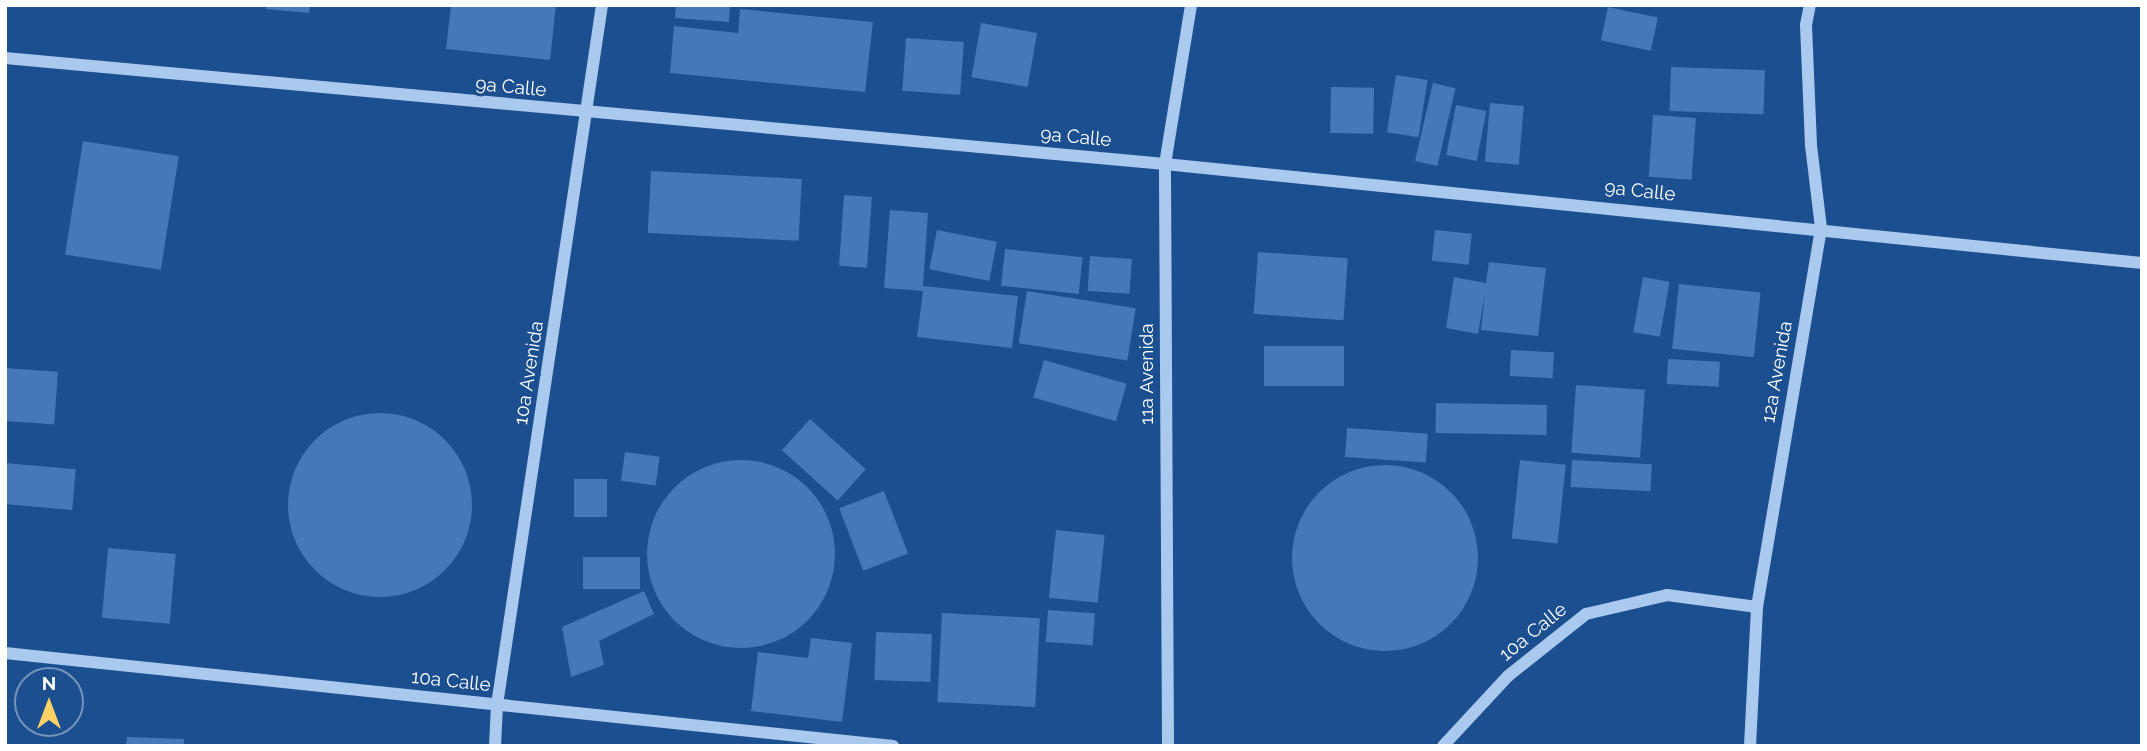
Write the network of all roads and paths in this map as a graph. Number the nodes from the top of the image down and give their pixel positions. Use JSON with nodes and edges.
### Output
{"nodes":[{"id":1,"x":602,"y":5,"type":"edge"},
{"id":2,"x":1191,"y":5,"type":"edge"},
{"id":3,"x":1810,"y":5,"type":"edge"},
{"id":4,"x":5,"y":58,"type":"edge"},
{"id":5,"x":588,"y":114,"type":"junction"},
{"id":6,"x":1165,"y":164,"type":"junction"},
{"id":7,"x":1821,"y":228,"type":"junction"},
{"id":8,"x":2142,"y":263,"type":"edge"},
{"id":9,"x":1757,"y":607,"type":"junction"},
{"id":10,"x":5,"y":653,"type":"edge"},
{"id":11,"x":497,"y":705,"type":"junction"},
{"id":12,"x":495,"y":746,"type":"edge"},
{"id":13,"x":893,"y":746,"type":"edge"},
{"id":14,"x":1168,"y":746,"type":"edge"},
{"id":15,"x":1443,"y":746,"type":"edge"},
{"id":16,"x":1750,"y":746,"type":"edge"}],
"edges":[{"from":1,"to":5,"type":"street","name":"10a Avenida"},
{"from":2,"to":6,"type":"street","name":"11a Avenida"},
{"from":3,"to":7,"type":"street","name":"12a Avenida"},
{"from":4,"to":5,"type":"street","name":"9a Calle"},
{"from":5,"to":6,"type":"street","name":"9a Calle"},
{"from":5,"to":11,"type":"street","name":"10a Avenida"},
{"from":6,"to":7,"type":"street","name":"9a Calle"},
{"from":6,"to":14,"type":"street","name":"11a Avenida"},
{"from":7,"to":8,"type":"street","name":"9a Calle"},
{"from":7,"to":9,"type":"street","name":"12a Avenida"},
{"from":9,"to":15,"type":"street","name":"10a Calle"},
{"from":9,"to":16,"type":"street","name":"12a Avenida"},
{"from":10,"to":11,"type":"street","name":"10a Calle"},
{"from":11,"to":12,"type":"street","name":"10a Avenida"},
{"from":11,"to":13,"type":"street","name":"10a Calle"}]}
